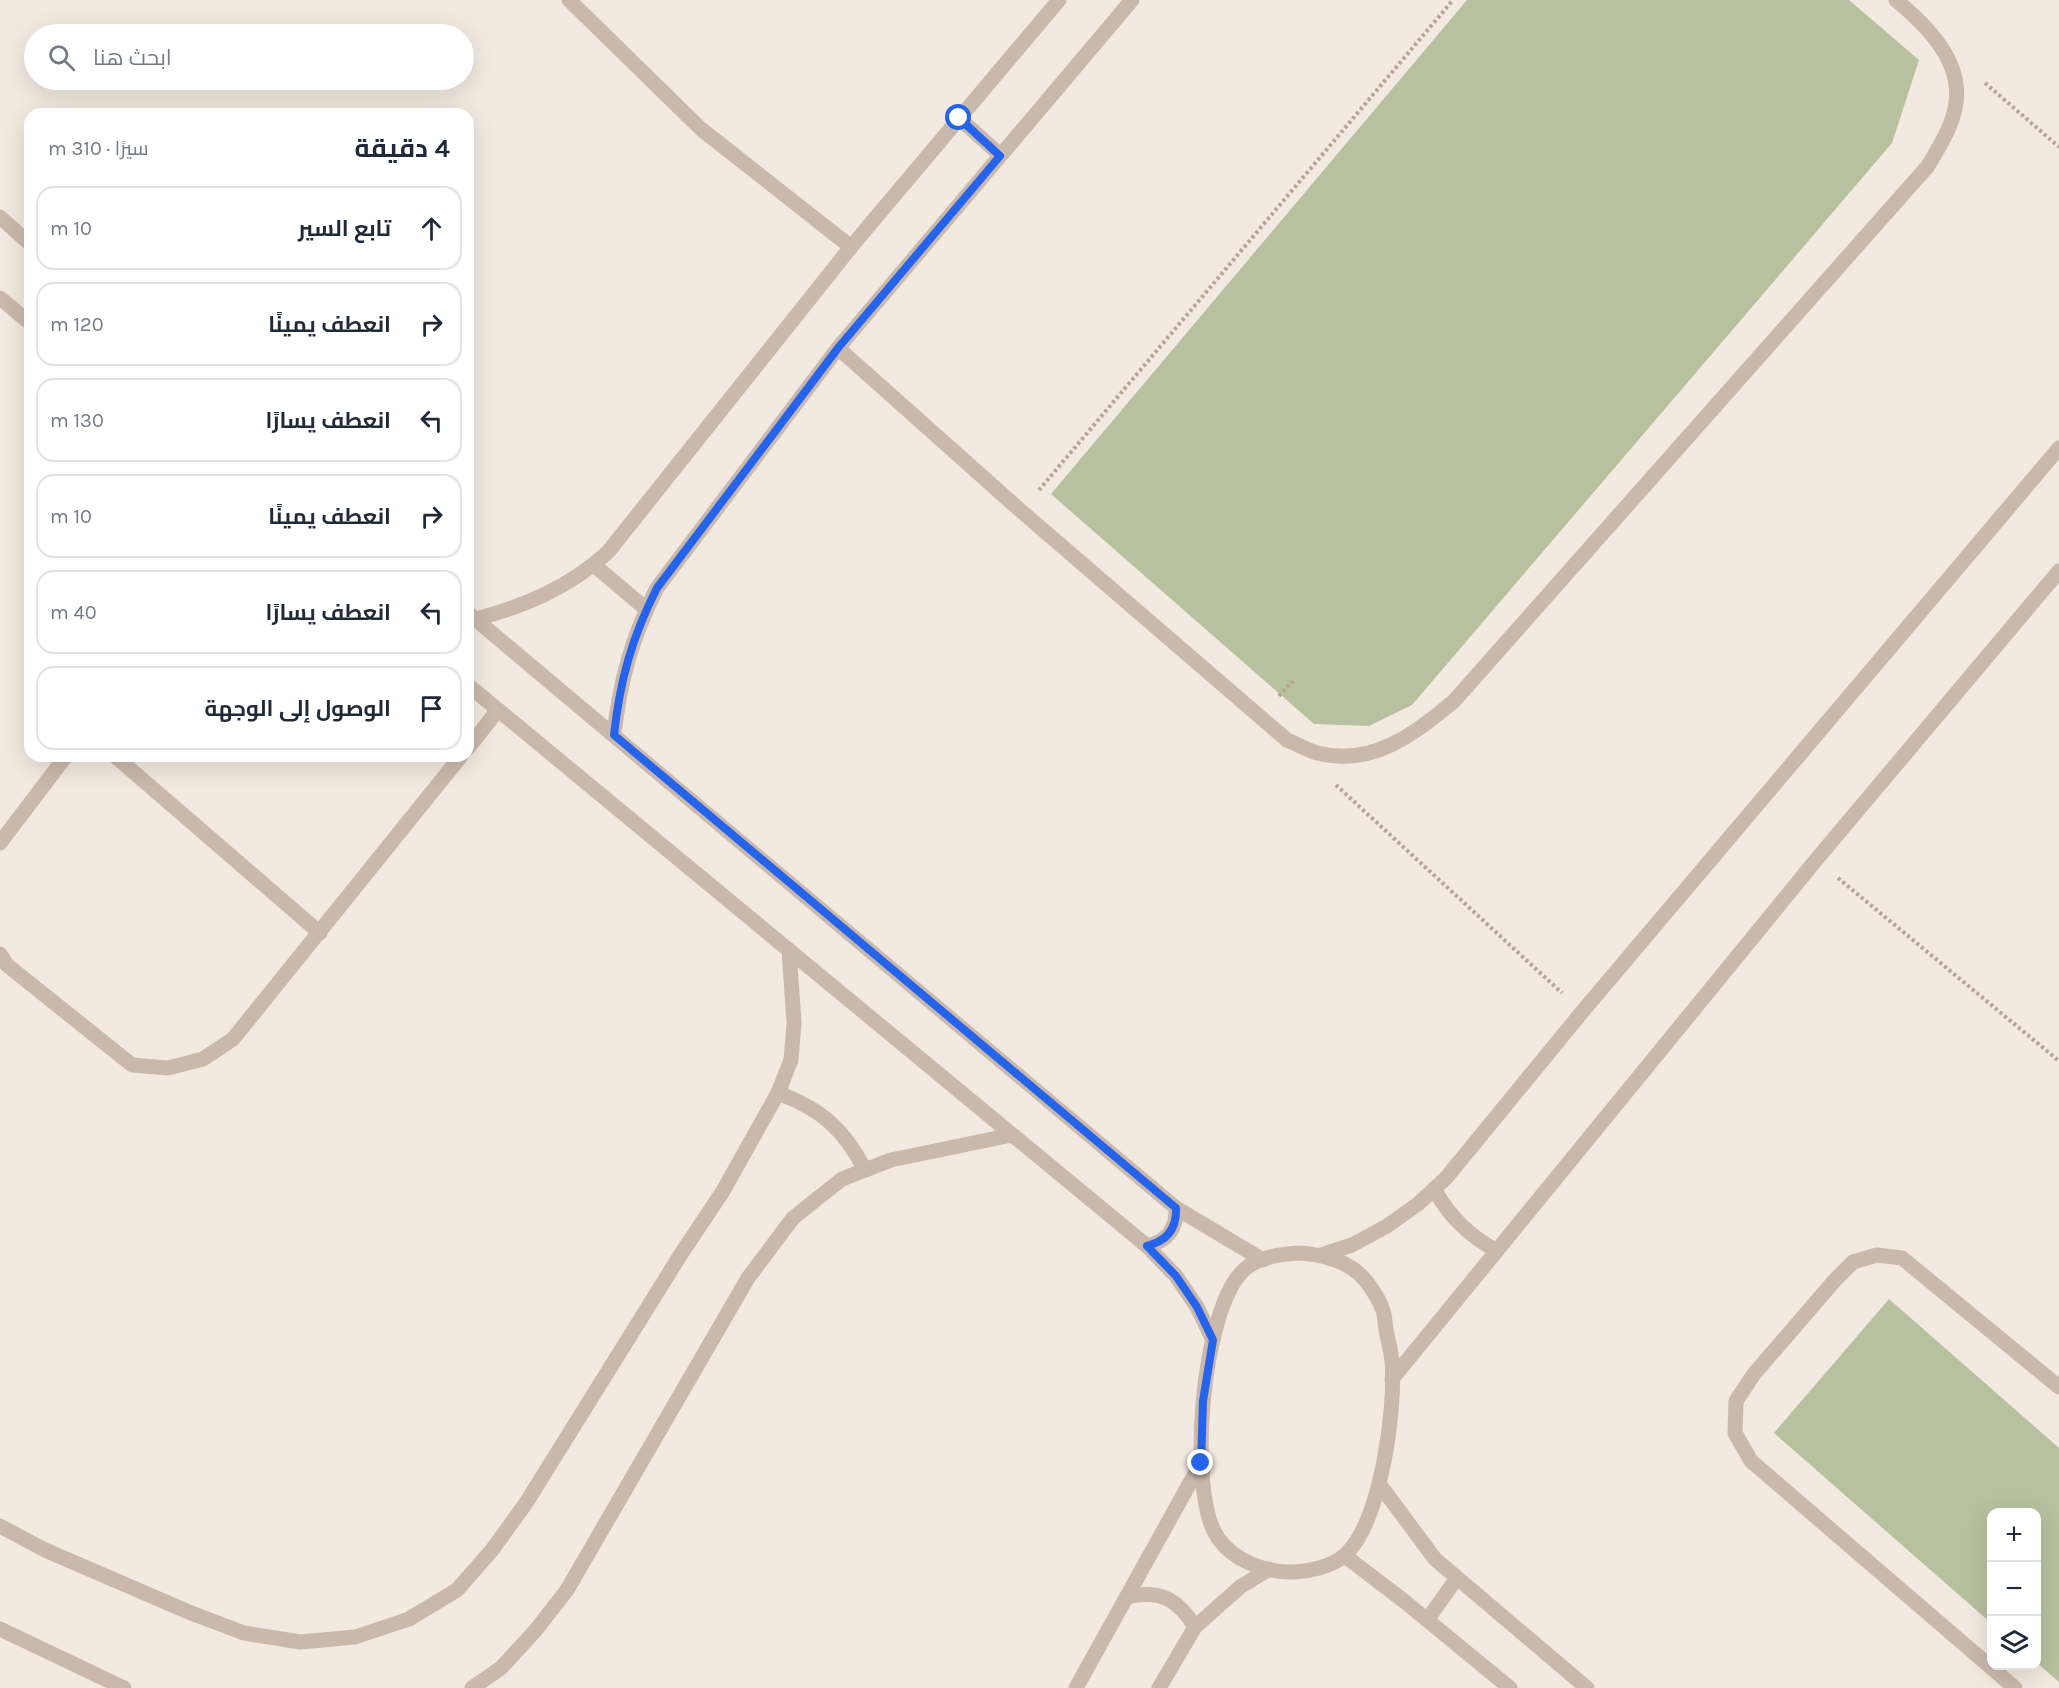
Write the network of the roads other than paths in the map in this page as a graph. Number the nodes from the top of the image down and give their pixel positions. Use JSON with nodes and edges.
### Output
{"nodes":[{"id":1,"x":569,"y":0,"type":"edge"},
{"id":2,"x":1059,"y":0,"type":"edge"},
{"id":3,"x":1132,"y":0,"type":"edge"},
{"id":4,"x":1896,"y":0,"type":"edge"},
{"id":5,"x":959,"y":118,"type":"junction"},
{"id":6,"x":1000,"y":156,"type":"junction"},
{"id":7,"x":0,"y":217,"type":"edge"},
{"id":8,"x":24,"y":239,"type":"edge"},
{"id":9,"x":851,"y":247,"type":"junction"},
{"id":10,"x":0,"y":298,"type":"edge"},
{"id":11,"x":24,"y":317,"type":"edge"},
{"id":12,"x":838,"y":348,"type":"junction"},
{"id":13,"x":2059,"y":448,"type":"edge"},
{"id":14,"x":594,"y":565,"type":"junction"},
{"id":15,"x":2059,"y":570,"type":"edge"},
{"id":16,"x":646,"y":609,"type":"junction"},
{"id":17,"x":474,"y":616,"type":"edge"},
{"id":18,"x":474,"y":618,"type":"edge"},
{"id":19,"x":474,"y":690,"type":"edge"},
{"id":20,"x":498,"y":710,"type":"junction"},
{"id":21,"x":614,"y":735,"type":"junction"},
{"id":22,"x":474,"y":740,"type":"edge"},
{"id":23,"x":61,"y":762,"type":"edge"},
{"id":24,"x":122,"y":762,"type":"edge"},
{"id":25,"x":457,"y":762,"type":"edge"},
{"id":26,"x":0,"y":843,"type":"edge"},
{"id":27,"x":320,"y":933,"type":"junction"},
{"id":28,"x":789,"y":950,"type":"junction"},
{"id":29,"x":0,"y":954,"type":"edge"},
{"id":30,"x":778,"y":1093,"type":"junction"},
{"id":31,"x":1012,"y":1134,"type":"junction"},
{"id":32,"x":865,"y":1170,"type":"junction"},
{"id":33,"x":1434,"y":1189,"type":"junction"},
{"id":34,"x":1176,"y":1208,"type":"junction"},
{"id":35,"x":1147,"y":1246,"type":"junction"},
{"id":36,"x":1497,"y":1251,"type":"junction"},
{"id":37,"x":1321,"y":1255,"type":"junction"},
{"id":38,"x":1263,"y":1260,"type":"junction"},
{"id":39,"x":1213,"y":1340,"type":"junction"},
{"id":40,"x":1392,"y":1379,"type":"junction"},
{"id":41,"x":2059,"y":1387,"type":"edge"},
{"id":42,"x":1201,"y":1463,"type":"junction"},
{"id":43,"x":1380,"y":1485,"type":"junction"},
{"id":44,"x":0,"y":1526,"type":"edge"},
{"id":45,"x":1344,"y":1556,"type":"junction"},
{"id":46,"x":1269,"y":1569,"type":"junction"},
{"id":47,"x":1457,"y":1578,"type":"junction"},
{"id":48,"x":1127,"y":1597,"type":"junction"},
{"id":49,"x":1427,"y":1620,"type":"junction"},
{"id":50,"x":1195,"y":1628,"type":"junction"},
{"id":51,"x":0,"y":1629,"type":"edge"},
{"id":52,"x":124,"y":1688,"type":"edge"},
{"id":53,"x":472,"y":1688,"type":"edge"},
{"id":54,"x":1076,"y":1688,"type":"edge"},
{"id":55,"x":1159,"y":1688,"type":"edge"},
{"id":56,"x":1510,"y":1688,"type":"edge"},
{"id":57,"x":1587,"y":1688,"type":"edge"},
{"id":58,"x":2015,"y":1688,"type":"edge"}],
"edges":[{"from":1,"to":9,"type":"street"},
{"from":2,"to":5,"type":"street"},
{"from":3,"to":6,"type":"street"},
{"from":4,"to":12,"type":"street"},
{"from":5,"to":6,"type":"street"},
{"from":5,"to":9,"type":"street"},
{"from":6,"to":12,"type":"street"},
{"from":7,"to":8,"type":"street"},
{"from":9,"to":14,"type":"street"},
{"from":10,"to":11,"type":"street"},
{"from":12,"to":16,"type":"street"},
{"from":13,"to":33,"type":"street"},
{"from":14,"to":16,"type":"street"},
{"from":14,"to":17,"type":"street"},
{"from":15,"to":36,"type":"street"},
{"from":16,"to":21,"type":"street"},
{"from":18,"to":21,"type":"street"},
{"from":19,"to":20,"type":"street"},
{"from":20,"to":22,"type":"street"},
{"from":20,"to":28,"type":"street"},
{"from":21,"to":34,"type":"street"},
{"from":23,"to":26,"type":"street"},
{"from":24,"to":27,"type":"street"},
{"from":25,"to":27,"type":"street"},
{"from":27,"to":29,"type":"street"},
{"from":28,"to":30,"type":"street"},
{"from":28,"to":31,"type":"street"},
{"from":30,"to":32,"type":"street"},
{"from":30,"to":44,"type":"street"},
{"from":31,"to":32,"type":"street"},
{"from":31,"to":35,"type":"street"},
{"from":32,"to":53,"type":"street"},
{"from":33,"to":36,"type":"street"},
{"from":33,"to":37,"type":"street"},
{"from":34,"to":35,"type":"street"},
{"from":34,"to":38,"type":"street"},
{"from":35,"to":39,"type":"street"},
{"from":36,"to":40,"type":"street"},
{"from":37,"to":38,"type":"street"},
{"from":37,"to":40,"type":"street"},
{"from":38,"to":39,"type":"street"},
{"from":39,"to":42,"type":"street"},
{"from":40,"to":43,"type":"street"},
{"from":41,"to":58,"type":"street"},
{"from":42,"to":46,"type":"street"},
{"from":42,"to":48,"type":"street"},
{"from":43,"to":45,"type":"street"},
{"from":43,"to":47,"type":"street"},
{"from":45,"to":46,"type":"street"},
{"from":45,"to":49,"type":"street"},
{"from":46,"to":50,"type":"street"},
{"from":47,"to":49,"type":"street"},
{"from":47,"to":57,"type":"street"},
{"from":48,"to":50,"type":"street"},
{"from":48,"to":54,"type":"street"},
{"from":49,"to":56,"type":"street"},
{"from":50,"to":55,"type":"street"},
{"from":51,"to":52,"type":"street"}]}
